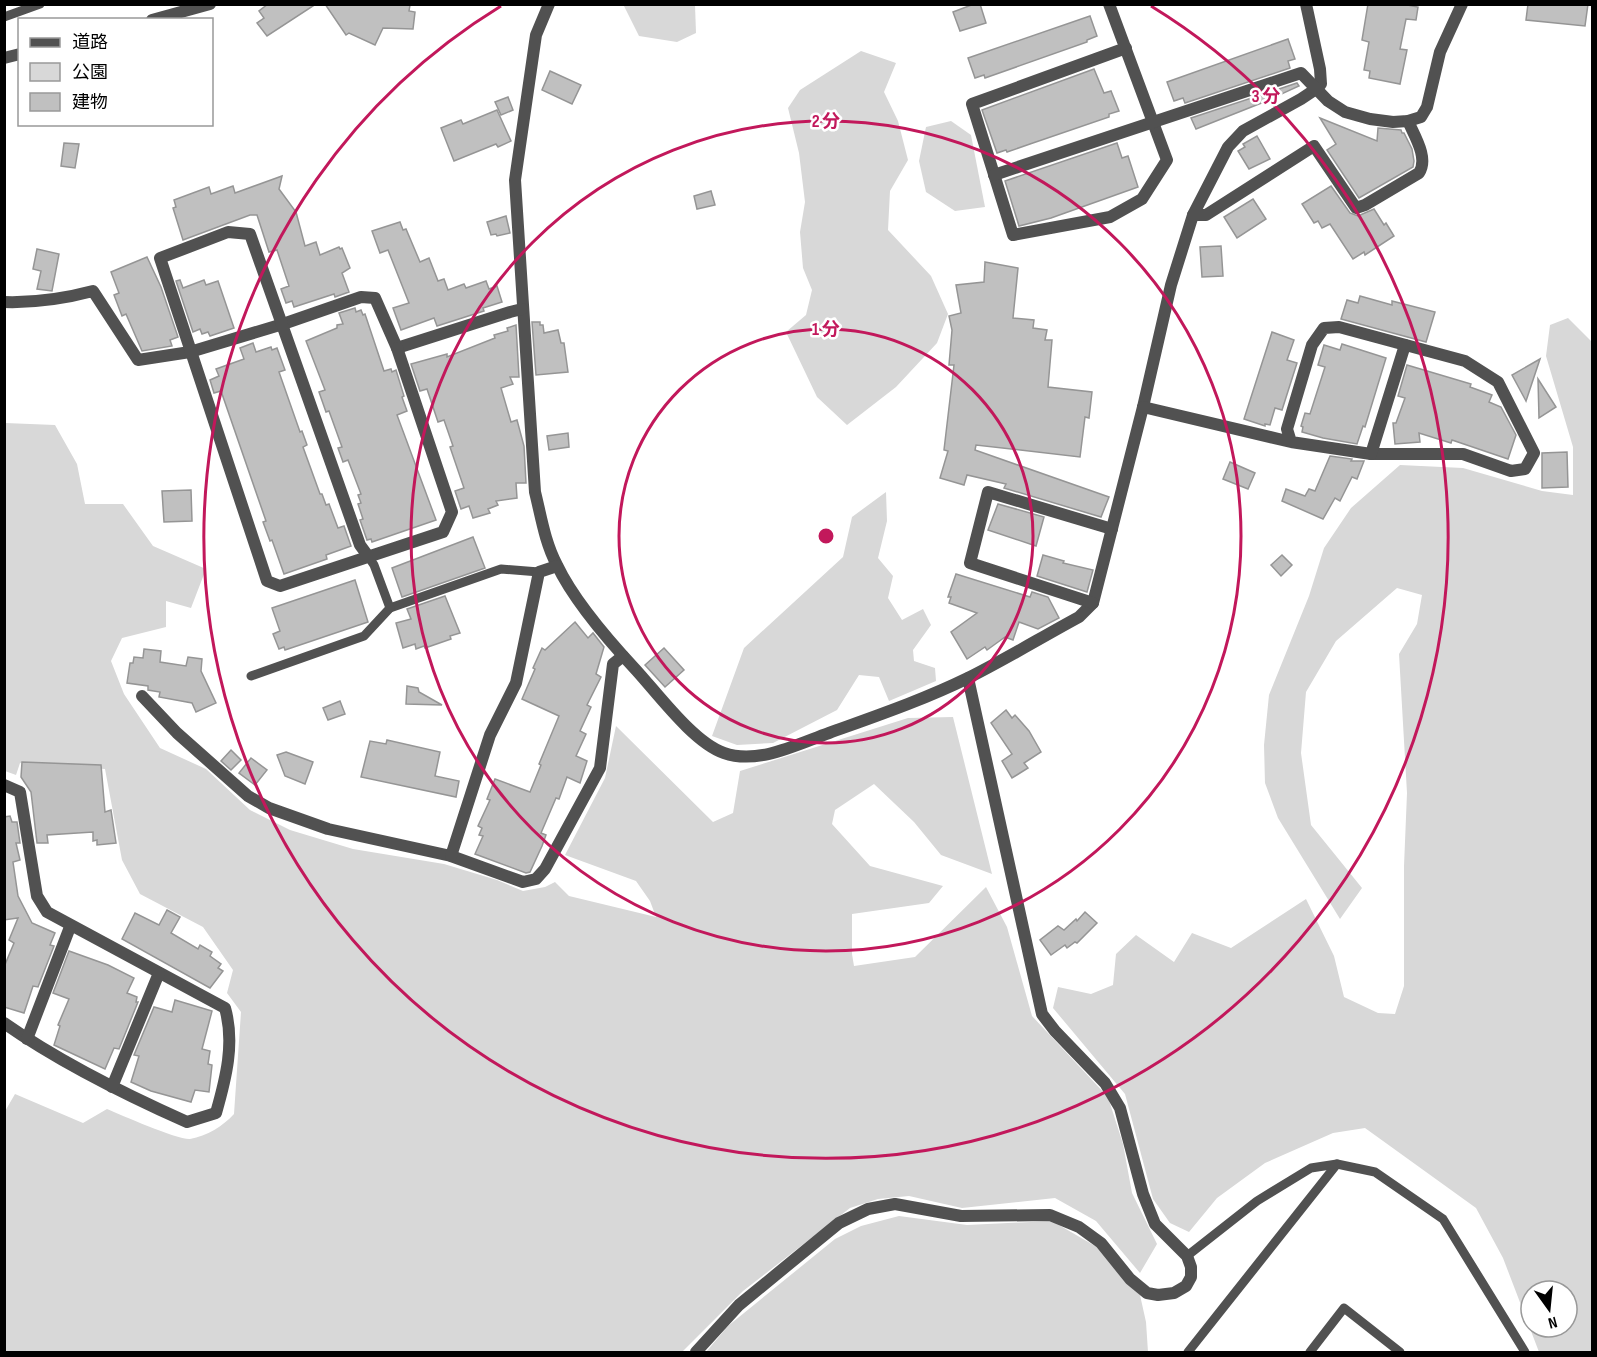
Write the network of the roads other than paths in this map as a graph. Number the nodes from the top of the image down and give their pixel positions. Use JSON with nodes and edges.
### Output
{"nodes":[{"id":1,"x":40,"y":4,"type":"edge"},
{"id":2,"x":210,"y":4,"type":"edge"},
{"id":3,"x":549,"y":4,"type":"edge"},
{"id":4,"x":1110,"y":4,"type":"edge"},
{"id":5,"x":1306,"y":4,"type":"edge"},
{"id":6,"x":1461,"y":4,"type":"edge"},
{"id":7,"x":4,"y":17,"type":"edge"},
{"id":8,"x":159,"y":18,"type":"edge"},
{"id":9,"x":1126,"y":48,"type":"junction"},
{"id":10,"x":1316,"y":89,"type":"junction"},
{"id":11,"x":1408,"y":121,"type":"junction"},
{"id":12,"x":1153,"y":122,"type":"junction"},
{"id":13,"x":994,"y":175,"type":"junction"},
{"id":14,"x":1193,"y":215,"type":"junction"},
{"id":15,"x":4,"y":302,"type":"edge"},
{"id":16,"x":522,"y":309,"type":"junction"},
{"id":17,"x":283,"y":324,"type":"junction"},
{"id":18,"x":1405,"y":345,"type":"junction"},
{"id":19,"x":397,"y":348,"type":"junction"},
{"id":20,"x":190,"y":352,"type":"junction"},
{"id":21,"x":1143,"y":407,"type":"junction"},
{"id":22,"x":1292,"y":442,"type":"junction"},
{"id":23,"x":1371,"y":454,"type":"junction"},
{"id":24,"x":1112,"y":529,"type":"junction"},
{"id":25,"x":368,"y":556,"type":"junction"},
{"id":26,"x":557,"y":566,"type":"junction"},
{"id":27,"x":539,"y":572,"type":"junction"},
{"id":28,"x":1093,"y":603,"type":"junction"},
{"id":29,"x":390,"y":608,"type":"junction"},
{"id":30,"x":623,"y":656,"type":"junction"},
{"id":31,"x":251,"y":676,"type":"dead end"},
{"id":32,"x":968,"y":678,"type":"junction"},
{"id":33,"x":142,"y":696,"type":"dead end"},
{"id":34,"x":4,"y":785,"type":"edge"},
{"id":35,"x":451,"y":856,"type":"junction"},
{"id":36,"x":70,"y":927,"type":"junction"},
{"id":37,"x":159,"y":973,"type":"junction"},
{"id":38,"x":4,"y":1023,"type":"edge"},
{"id":39,"x":27,"y":1039,"type":"junction"},
{"id":40,"x":112,"y":1087,"type":"junction"},
{"id":41,"x":1337,"y":1164,"type":"junction"},
{"id":42,"x":1187,"y":1256,"type":"junction"},
{"id":43,"x":696,"y":1353,"type":"edge"},
{"id":44,"x":1188,"y":1353,"type":"edge"},
{"id":45,"x":1310,"y":1353,"type":"edge"},
{"id":46,"x":1400,"y":1353,"type":"edge"},
{"id":47,"x":1525,"y":1353,"type":"edge"}],
"edges":[{"from":1,"to":7,"type":"lane"},
{"from":2,"to":8,"type":"street"},
{"from":3,"to":16,"type":"street"},
{"from":4,"to":9,"type":"street"},
{"from":5,"to":10,"type":"street"},
{"from":6,"to":11,"type":"street"},
{"from":9,"to":12,"type":"street"},
{"from":9,"to":13,"type":"street"},
{"from":10,"to":11,"type":"street"},
{"from":10,"to":12,"type":"street"},
{"from":10,"to":14,"type":"street"},
{"from":11,"to":14,"type":"street"},
{"from":12,"to":13,"type":"street"},
{"from":12,"to":13,"type":"street"},
{"from":14,"to":21,"type":"street"},
{"from":15,"to":20,"type":"street"},
{"from":16,"to":19,"type":"street"},
{"from":16,"to":26,"type":"street"},
{"from":17,"to":19,"type":"street"},
{"from":17,"to":20,"type":"street"},
{"from":17,"to":20,"type":"street"},
{"from":17,"to":25,"type":"street"},
{"from":18,"to":22,"type":"street"},
{"from":18,"to":23,"type":"street"},
{"from":18,"to":23,"type":"street"},
{"from":19,"to":25,"type":"street"},
{"from":20,"to":25,"type":"street"},
{"from":21,"to":22,"type":"street"},
{"from":21,"to":24,"type":"street"},
{"from":22,"to":23,"type":"street"},
{"from":24,"to":28,"type":"street"},
{"from":24,"to":28,"type":"street"},
{"from":25,"to":29,"type":"lane"},
{"from":26,"to":27,"type":"street"},
{"from":26,"to":30,"type":"street"},
{"from":27,"to":29,"type":"lane"},
{"from":27,"to":35,"type":"street"},
{"from":28,"to":32,"type":"street"},
{"from":29,"to":31,"type":"lane"},
{"from":30,"to":32,"type":"street"},
{"from":30,"to":35,"type":"street"},
{"from":32,"to":42,"type":"street"},
{"from":33,"to":35,"type":"street"},
{"from":34,"to":36,"type":"street"},
{"from":36,"to":37,"type":"street"},
{"from":36,"to":39,"type":"street"},
{"from":37,"to":40,"type":"street"},
{"from":37,"to":40,"type":"street"},
{"from":38,"to":39,"type":"street"},
{"from":39,"to":40,"type":"street"},
{"from":41,"to":42,"type":"lane"},
{"from":41,"to":44,"type":"lane"},
{"from":41,"to":47,"type":"lane"},
{"from":42,"to":43,"type":"street"},
{"from":45,"to":46,"type":"lane"}]}
